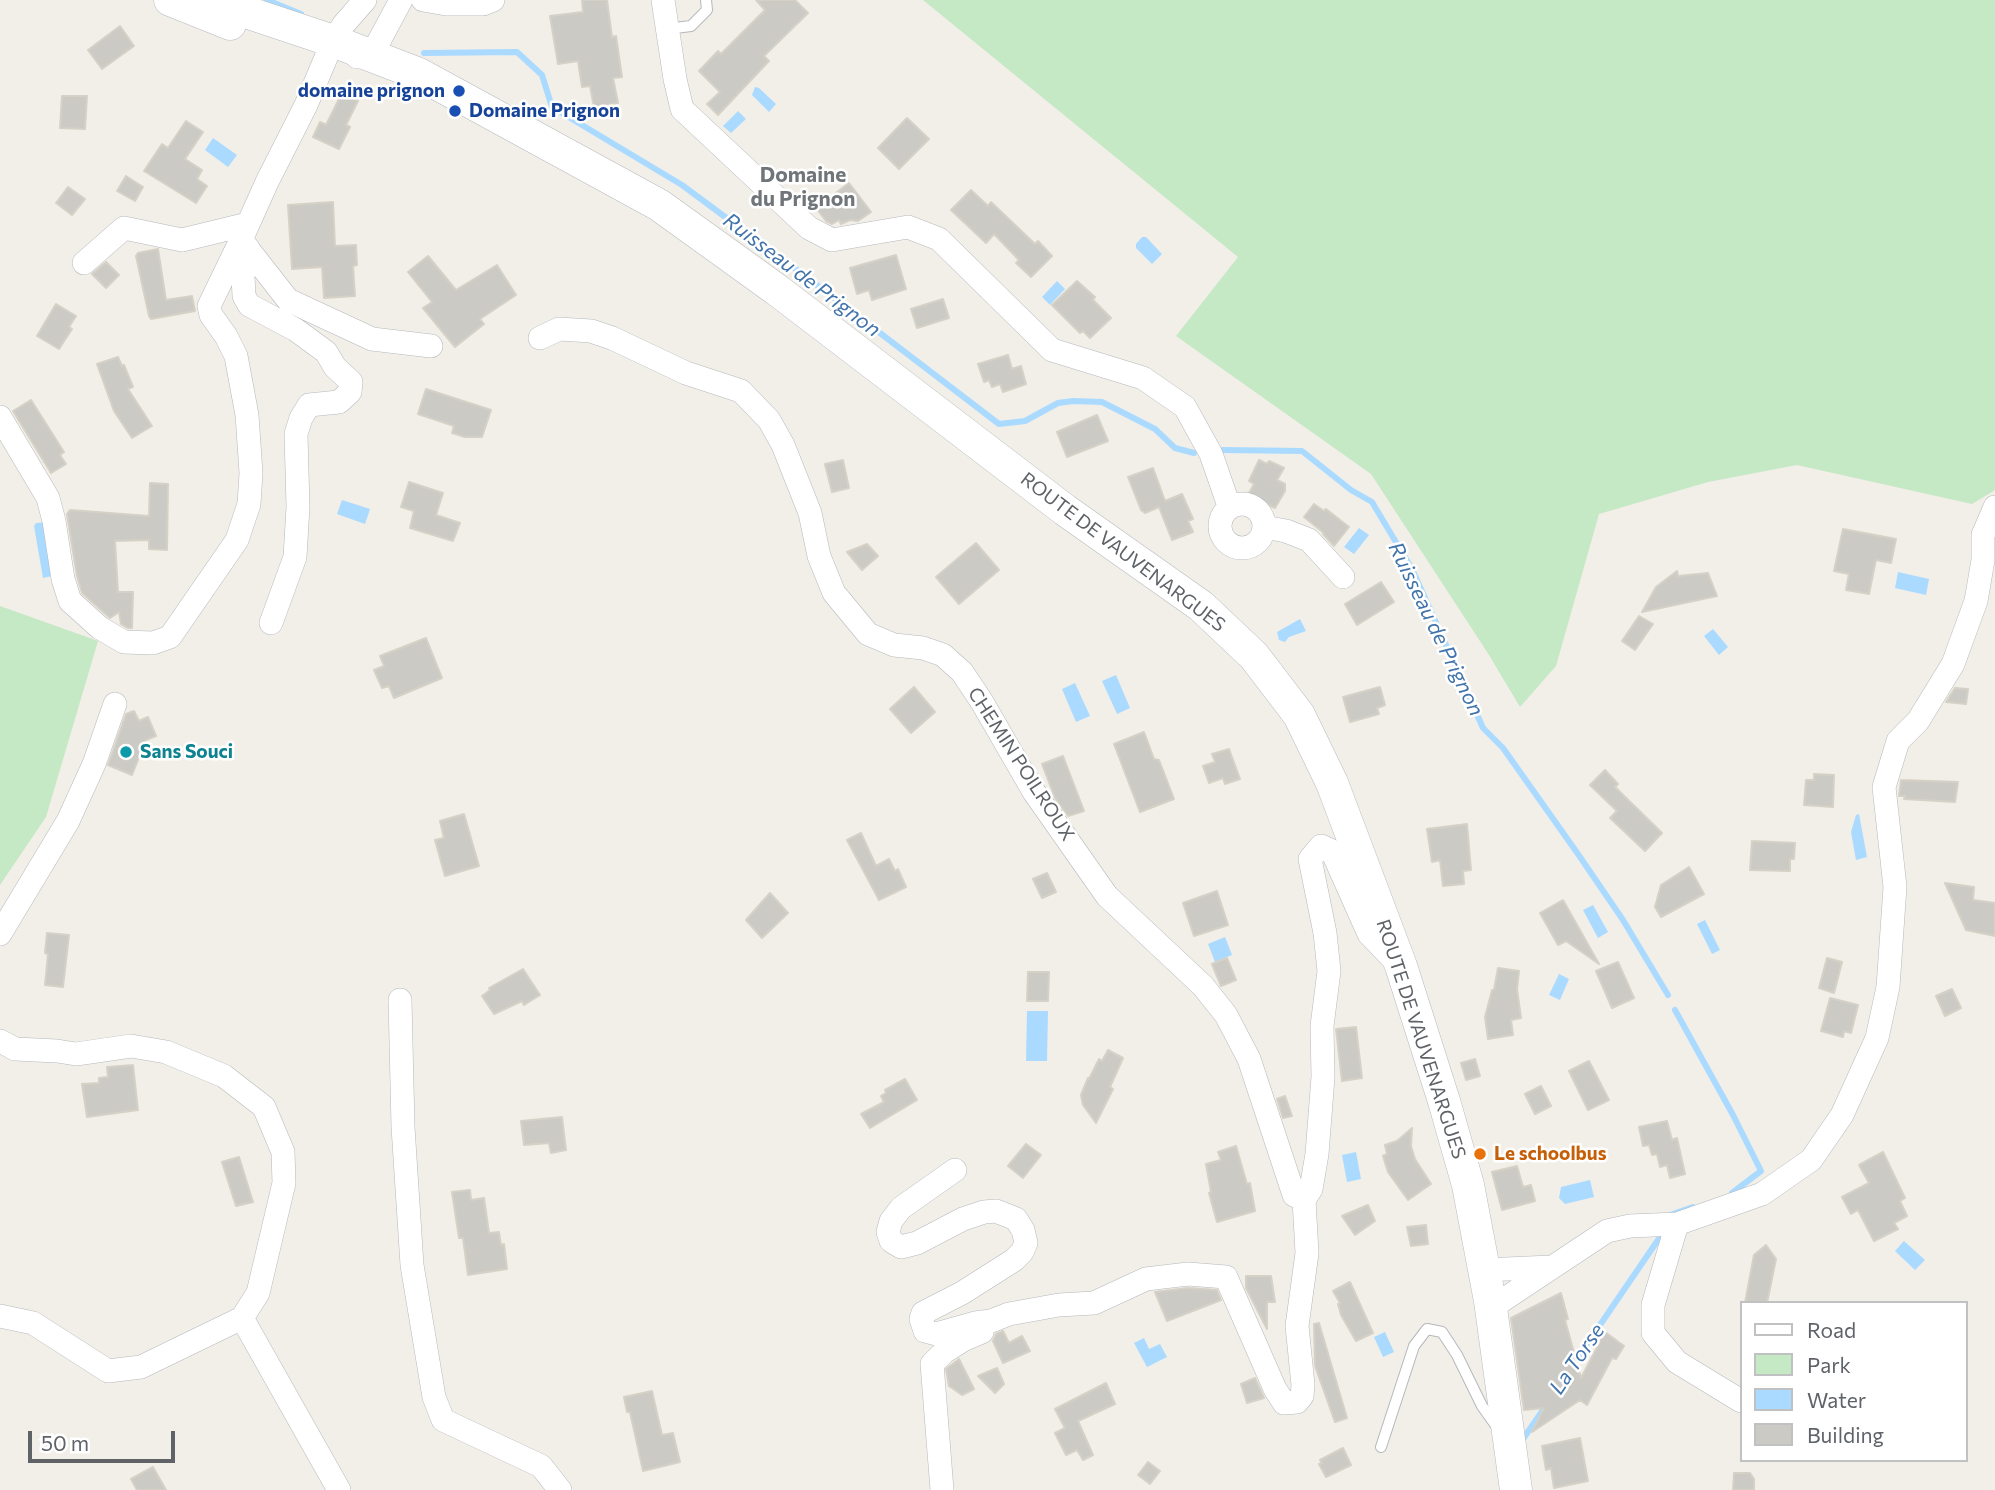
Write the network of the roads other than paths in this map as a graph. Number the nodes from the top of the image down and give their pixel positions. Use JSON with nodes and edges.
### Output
{"nodes":[{"id":1,"x":170,"y":0,"type":"edge"},
{"id":2,"x":210,"y":0,"type":"edge"},
{"id":3,"x":365,"y":0,"type":"edge"},
{"id":4,"x":401,"y":0,"type":"edge"},
{"id":5,"x":423,"y":0,"type":"edge"},
{"id":6,"x":493,"y":0,"type":"edge"},
{"id":7,"x":663,"y":0,"type":"edge"},
{"id":8,"x":706,"y":0,"type":"edge"},
{"id":9,"x":667,"y":29,"type":"junction"},
{"id":10,"x":334,"y":42,"type":"junction"},
{"id":11,"x":375,"y":47,"type":"junction"},
{"id":12,"x":561,"y":151,"type":"junction"},
{"id":13,"x":246,"y":238,"type":"junction"},
{"id":14,"x":84,"y":263,"type":"dead end"},
{"id":15,"x":540,"y":338,"type":"dead end"},
{"id":16,"x":430,"y":346,"type":"dead end"},
{"id":17,"x":0,"y":417,"type":"edge"},
{"id":18,"x":1229,"y":506,"type":"junction"},
{"id":19,"x":1995,"y":507,"type":"edge"},
{"id":20,"x":1264,"y":527,"type":"junction"},
{"id":21,"x":1343,"y":577,"type":"dead end"},
{"id":22,"x":271,"y":623,"type":"dead end"},
{"id":23,"x":115,"y":704,"type":"dead end"},
{"id":24,"x":0,"y":934,"type":"edge"},
{"id":25,"x":1401,"y":966,"type":"junction"},
{"id":26,"x":400,"y":1000,"type":"dead end"},
{"id":27,"x":0,"y":1041,"type":"edge"},
{"id":28,"x":955,"y":1170,"type":"dead end"},
{"id":29,"x":1304,"y":1200,"type":"junction"},
{"id":30,"x":1676,"y":1224,"type":"junction"},
{"id":31,"x":1554,"y":1266,"type":"junction"},
{"id":32,"x":1484,"y":1270,"type":"junction"},
{"id":33,"x":1490,"y":1305,"type":"junction"},
{"id":34,"x":0,"y":1316,"type":"edge"},
{"id":35,"x":242,"y":1318,"type":"junction"},
{"id":36,"x":990,"y":1321,"type":"junction"},
{"id":37,"x":1740,"y":1400,"type":"edge"},
{"id":38,"x":1510,"y":1445,"type":"junction"},
{"id":39,"x":1381,"y":1447,"type":"dead end"},
{"id":40,"x":339,"y":1490,"type":"edge"},
{"id":41,"x":560,"y":1490,"type":"edge"},
{"id":42,"x":942,"y":1490,"type":"edge"},
{"id":43,"x":1516,"y":1490,"type":"edge"}],
"edges":[{"from":1,"to":10,"type":"main road","name":"ROUTE DE VAUVENARGUES"},
{"from":2,"to":10,"type":"main road","name":"ROUTE DE VAUVENARGUES"},
{"from":3,"to":10,"type":"street"},
{"from":4,"to":11,"type":"street"},
{"from":5,"to":6,"type":"street"},
{"from":7,"to":9,"type":"street"},
{"from":8,"to":9,"type":"lane"},
{"from":9,"to":18,"type":"street"},
{"from":10,"to":11,"type":"main road","name":"ROUTE DE VAUVENARGUES"},
{"from":10,"to":12,"type":"main road","name":"ROUTE DE VAUVENARGUES"},
{"from":10,"to":13,"type":"street"},
{"from":11,"to":12,"type":"main road","name":"ROUTE DE VAUVENARGUES"},
{"from":12,"to":25,"type":"main road","name":"ROUTE DE VAUVENARGUES"},
{"from":13,"to":14,"type":"street"},
{"from":13,"to":16,"type":"street"},
{"from":13,"to":17,"type":"street"},
{"from":13,"to":22,"type":"street"},
{"from":15,"to":29,"type":"street","name":"CHEMIN POILROUX"},
{"from":18,"to":20,"type":"street"},
{"from":18,"to":20,"type":"street"},
{"from":19,"to":30,"type":"street"},
{"from":20,"to":21,"type":"street"},
{"from":23,"to":24,"type":"street"},
{"from":25,"to":29,"type":"street"},
{"from":25,"to":32,"type":"main road","name":"ROUTE DE VAUVENARGUES"},
{"from":26,"to":41,"type":"street"},
{"from":27,"to":35,"type":"street"},
{"from":28,"to":36,"type":"street"},
{"from":29,"to":36,"type":"street"},
{"from":30,"to":31,"type":"street"},
{"from":30,"to":37,"type":"street"},
{"from":31,"to":32,"type":"street"},
{"from":31,"to":33,"type":"street"},
{"from":32,"to":33,"type":"main road","name":"ROUTE DE VAUVENARGUES"},
{"from":33,"to":38,"type":"main road","name":"ROUTE DE VAUVENARGUES"},
{"from":34,"to":35,"type":"street"},
{"from":35,"to":40,"type":"street"},
{"from":36,"to":42,"type":"street"},
{"from":38,"to":39,"type":"lane"},
{"from":38,"to":43,"type":"main road","name":"ROUTE DE VAUVENARGUES"}]}
